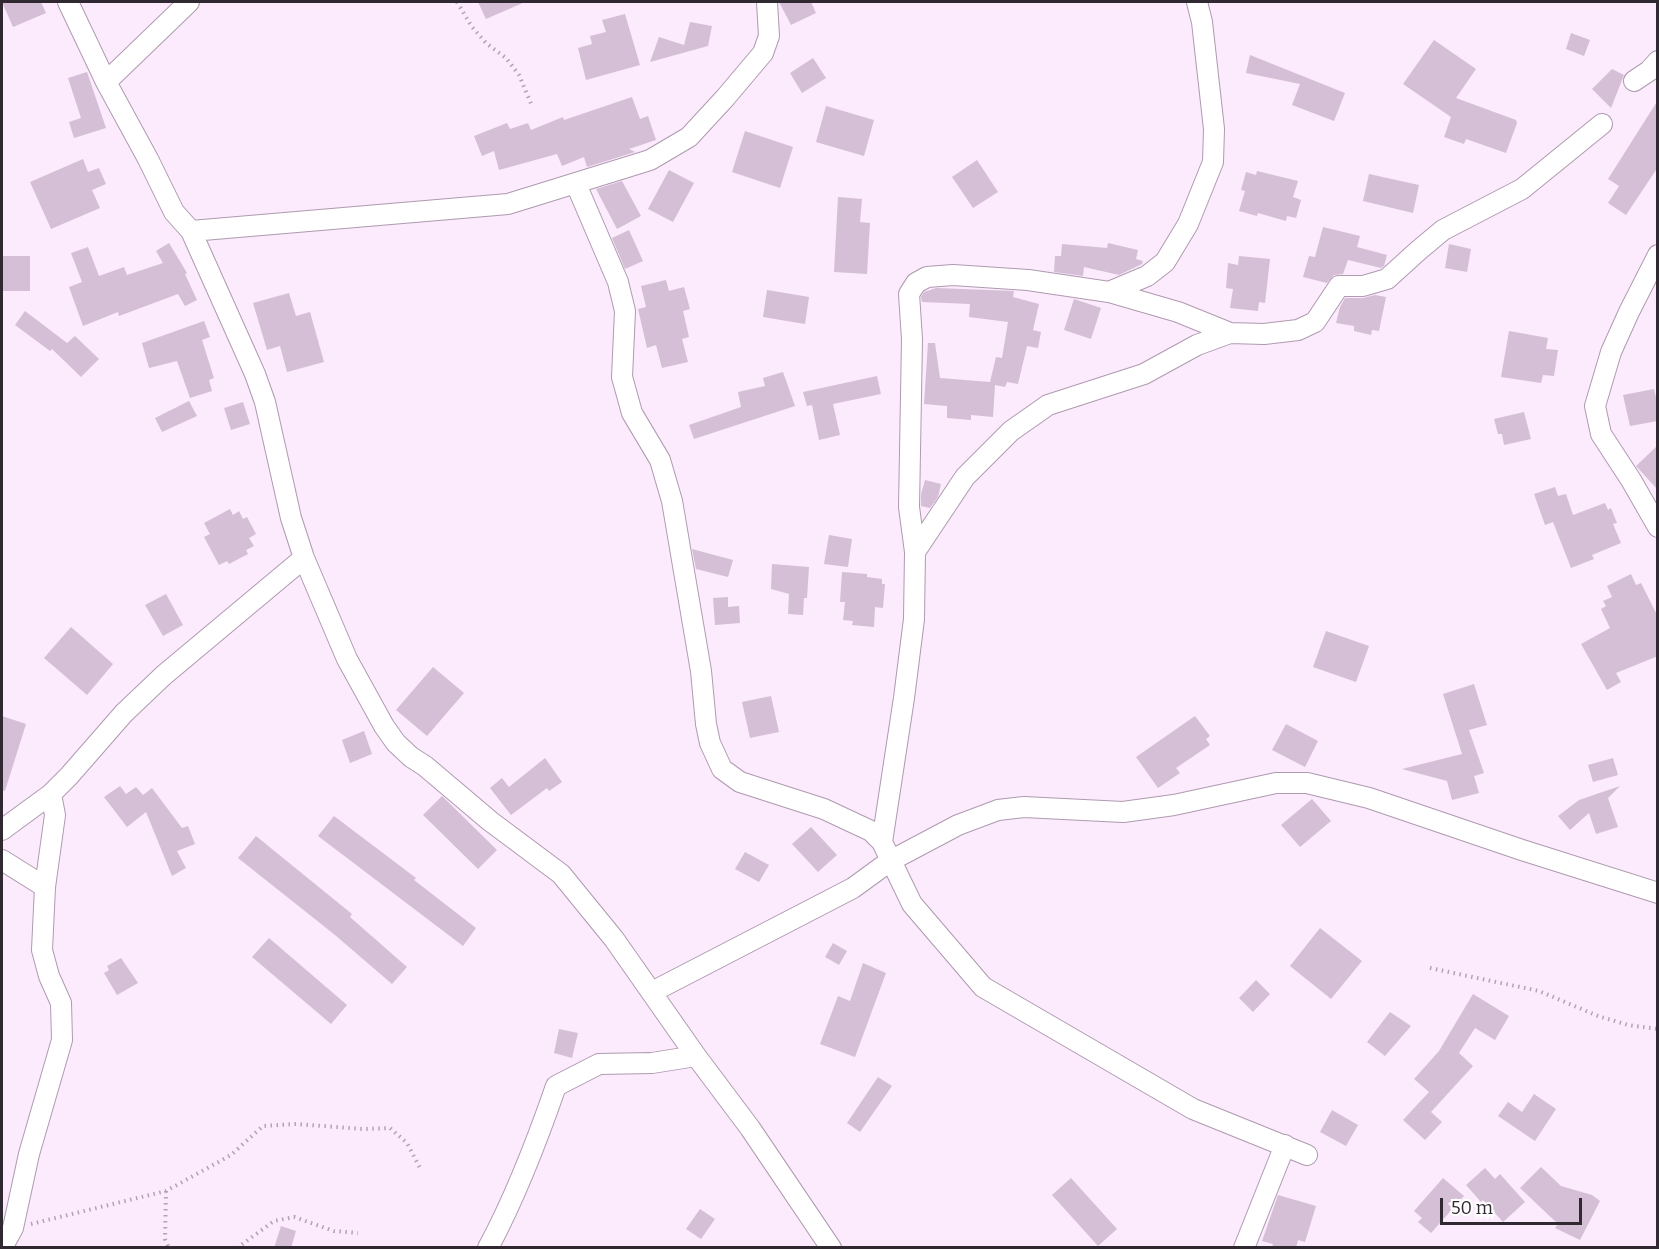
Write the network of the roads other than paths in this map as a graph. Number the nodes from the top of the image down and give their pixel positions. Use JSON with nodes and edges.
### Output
{"nodes":[{"id":1,"x":68,"y":2,"type":"edge"},
{"id":2,"x":189,"y":2,"type":"edge"},
{"id":3,"x":767,"y":2,"type":"edge"},
{"id":4,"x":1197,"y":2,"type":"edge"},
{"id":5,"x":1658,"y":61,"type":"edge"},
{"id":6,"x":1634,"y":81,"type":"dead end"},
{"id":7,"x":106,"y":82,"type":"junction"},
{"id":8,"x":1602,"y":124,"type":"dead end"},
{"id":9,"x":576,"y":184,"type":"junction"},
{"id":10,"x":191,"y":231,"type":"junction"},
{"id":11,"x":1658,"y":255,"type":"edge"},
{"id":12,"x":1109,"y":292,"type":"junction"},
{"id":13,"x":1230,"y":333,"type":"junction"},
{"id":14,"x":1658,"y":527,"type":"edge"},
{"id":15,"x":915,"y":552,"type":"junction"},
{"id":16,"x":304,"y":558,"type":"junction"},
{"id":17,"x":51,"y":794,"type":"junction"},
{"id":18,"x":2,"y":830,"type":"edge"},
{"id":19,"x":882,"y":843,"type":"junction"},
{"id":20,"x":2,"y":860,"type":"edge"},
{"id":21,"x":890,"y":861,"type":"junction"},
{"id":22,"x":45,"y":887,"type":"junction"},
{"id":23,"x":1658,"y":893,"type":"edge"},
{"id":24,"x":652,"y":992,"type":"junction"},
{"id":25,"x":696,"y":1056,"type":"junction"},
{"id":26,"x":1285,"y":1145,"type":"junction"},
{"id":27,"x":1307,"y":1155,"type":"dead end"},
{"id":28,"x":2,"y":1248,"type":"edge"},
{"id":29,"x":488,"y":1248,"type":"edge"},
{"id":30,"x":831,"y":1248,"type":"edge"},
{"id":31,"x":1244,"y":1248,"type":"edge"}],
"edges":[{"from":1,"to":7,"type":"street"},
{"from":2,"to":7,"type":"street"},
{"from":3,"to":9,"type":"street"},
{"from":4,"to":12,"type":"street"},
{"from":5,"to":6,"type":"street"},
{"from":7,"to":10,"type":"street"},
{"from":8,"to":13,"type":"street"},
{"from":9,"to":10,"type":"street"},
{"from":9,"to":19,"type":"street"},
{"from":10,"to":16,"type":"street"},
{"from":11,"to":14,"type":"street"},
{"from":12,"to":13,"type":"street"},
{"from":12,"to":15,"type":"street"},
{"from":13,"to":15,"type":"street"},
{"from":15,"to":19,"type":"street"},
{"from":16,"to":17,"type":"street"},
{"from":16,"to":24,"type":"street"},
{"from":17,"to":18,"type":"street"},
{"from":17,"to":22,"type":"street"},
{"from":19,"to":21,"type":"street"},
{"from":20,"to":22,"type":"street"},
{"from":21,"to":23,"type":"street"},
{"from":21,"to":24,"type":"street"},
{"from":21,"to":26,"type":"street"},
{"from":22,"to":28,"type":"street"},
{"from":24,"to":25,"type":"street"},
{"from":25,"to":29,"type":"street"},
{"from":25,"to":30,"type":"street"},
{"from":26,"to":27,"type":"street"},
{"from":26,"to":31,"type":"street"}]}
